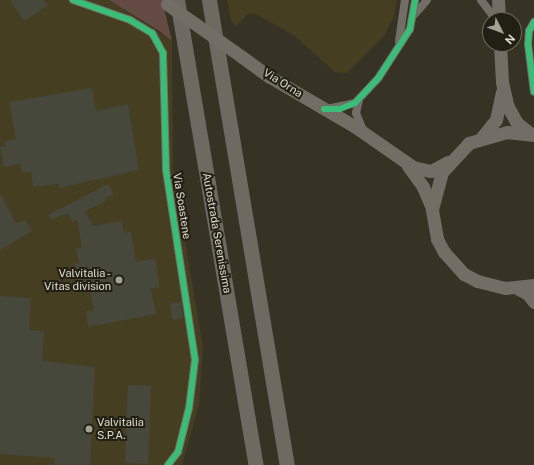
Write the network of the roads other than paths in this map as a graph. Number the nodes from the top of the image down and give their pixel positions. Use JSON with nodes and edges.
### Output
{"nodes":[{"id":1,"x":73,"y":0,"type":"edge"},
{"id":2,"x":209,"y":0,"type":"edge"},
{"id":3,"x":405,"y":0,"type":"edge"},
{"id":4,"x":415,"y":0,"type":"edge"},
{"id":5,"x":427,"y":0,"type":"edge"},
{"id":6,"x":481,"y":0,"type":"edge"},
{"id":7,"x":498,"y":0,"type":"edge"},
{"id":8,"x":169,"y":1,"type":"edge"},
{"id":9,"x":491,"y":12,"type":"edge"},
{"id":10,"x":497,"y":12,"type":"edge"},
{"id":11,"x":414,"y":17,"type":"junction"},
{"id":12,"x":534,"y":22,"type":"edge"},
{"id":13,"x":500,"y":52,"type":"edge"},
{"id":14,"x":394,"y":55,"type":"junction"},
{"id":15,"x":502,"y":82,"type":"junction"},
{"id":16,"x":534,"y":92,"type":"edge"},
{"id":17,"x":360,"y":99,"type":"junction"},
{"id":18,"x":324,"y":109,"type":"junction"},
{"id":19,"x":533,"y":135,"type":"edge"},
{"id":20,"x":368,"y":136,"type":"junction"},
{"id":21,"x":481,"y":138,"type":"junction"},
{"id":22,"x":450,"y":161,"type":"junction"},
{"id":23,"x":405,"y":163,"type":"junction"},
{"id":24,"x":432,"y":210,"type":"junction"},
{"id":25,"x":534,"y":285,"type":"edge"},
{"id":26,"x":517,"y":288,"type":"junction"},
{"id":27,"x":534,"y":302,"type":"edge"},
{"id":28,"x":168,"y":465,"type":"edge"},
{"id":29,"x":256,"y":465,"type":"edge"},
{"id":30,"x":286,"y":465,"type":"edge"}],
"edges":[{"from":1,"to":28,"type":"street","name":"Via Soastene"},
{"from":2,"to":30,"type":"highway"},
{"from":3,"to":14,"type":"street"},
{"from":4,"to":11,"type":"street"},
{"from":5,"to":11,"type":"street"},
{"from":6,"to":9,"type":"street"},
{"from":7,"to":10,"type":"main road"},
{"from":8,"to":18,"type":"main road","name":"Via Orna","bridge":true},
{"from":8,"to":29,"type":"highway","name":"Autostrada Serenissima"},
{"from":11,"to":14,"type":"street"},
{"from":12,"to":16,"type":"street"},
{"from":13,"to":15,"type":"main road"},
{"from":14,"to":17,"type":"street"},
{"from":15,"to":19,"type":"main road"},
{"from":15,"to":21,"type":"main road"},
{"from":17,"to":18,"type":"street"},
{"from":17,"to":20,"type":"street"},
{"from":18,"to":20,"type":"main road","name":"Via Orna"},
{"from":19,"to":21,"type":"main road"},
{"from":20,"to":23,"type":"main road","name":"Via Orna"},
{"from":21,"to":22,"type":"main road"},
{"from":22,"to":23,"type":"main road","name":"Via Orna"},
{"from":22,"to":24,"type":"main road"},
{"from":23,"to":24,"type":"main road","name":"Via Orna"},
{"from":24,"to":26,"type":"main road"},
{"from":25,"to":26,"type":"main road"},
{"from":26,"to":27,"type":"main road"}]}
